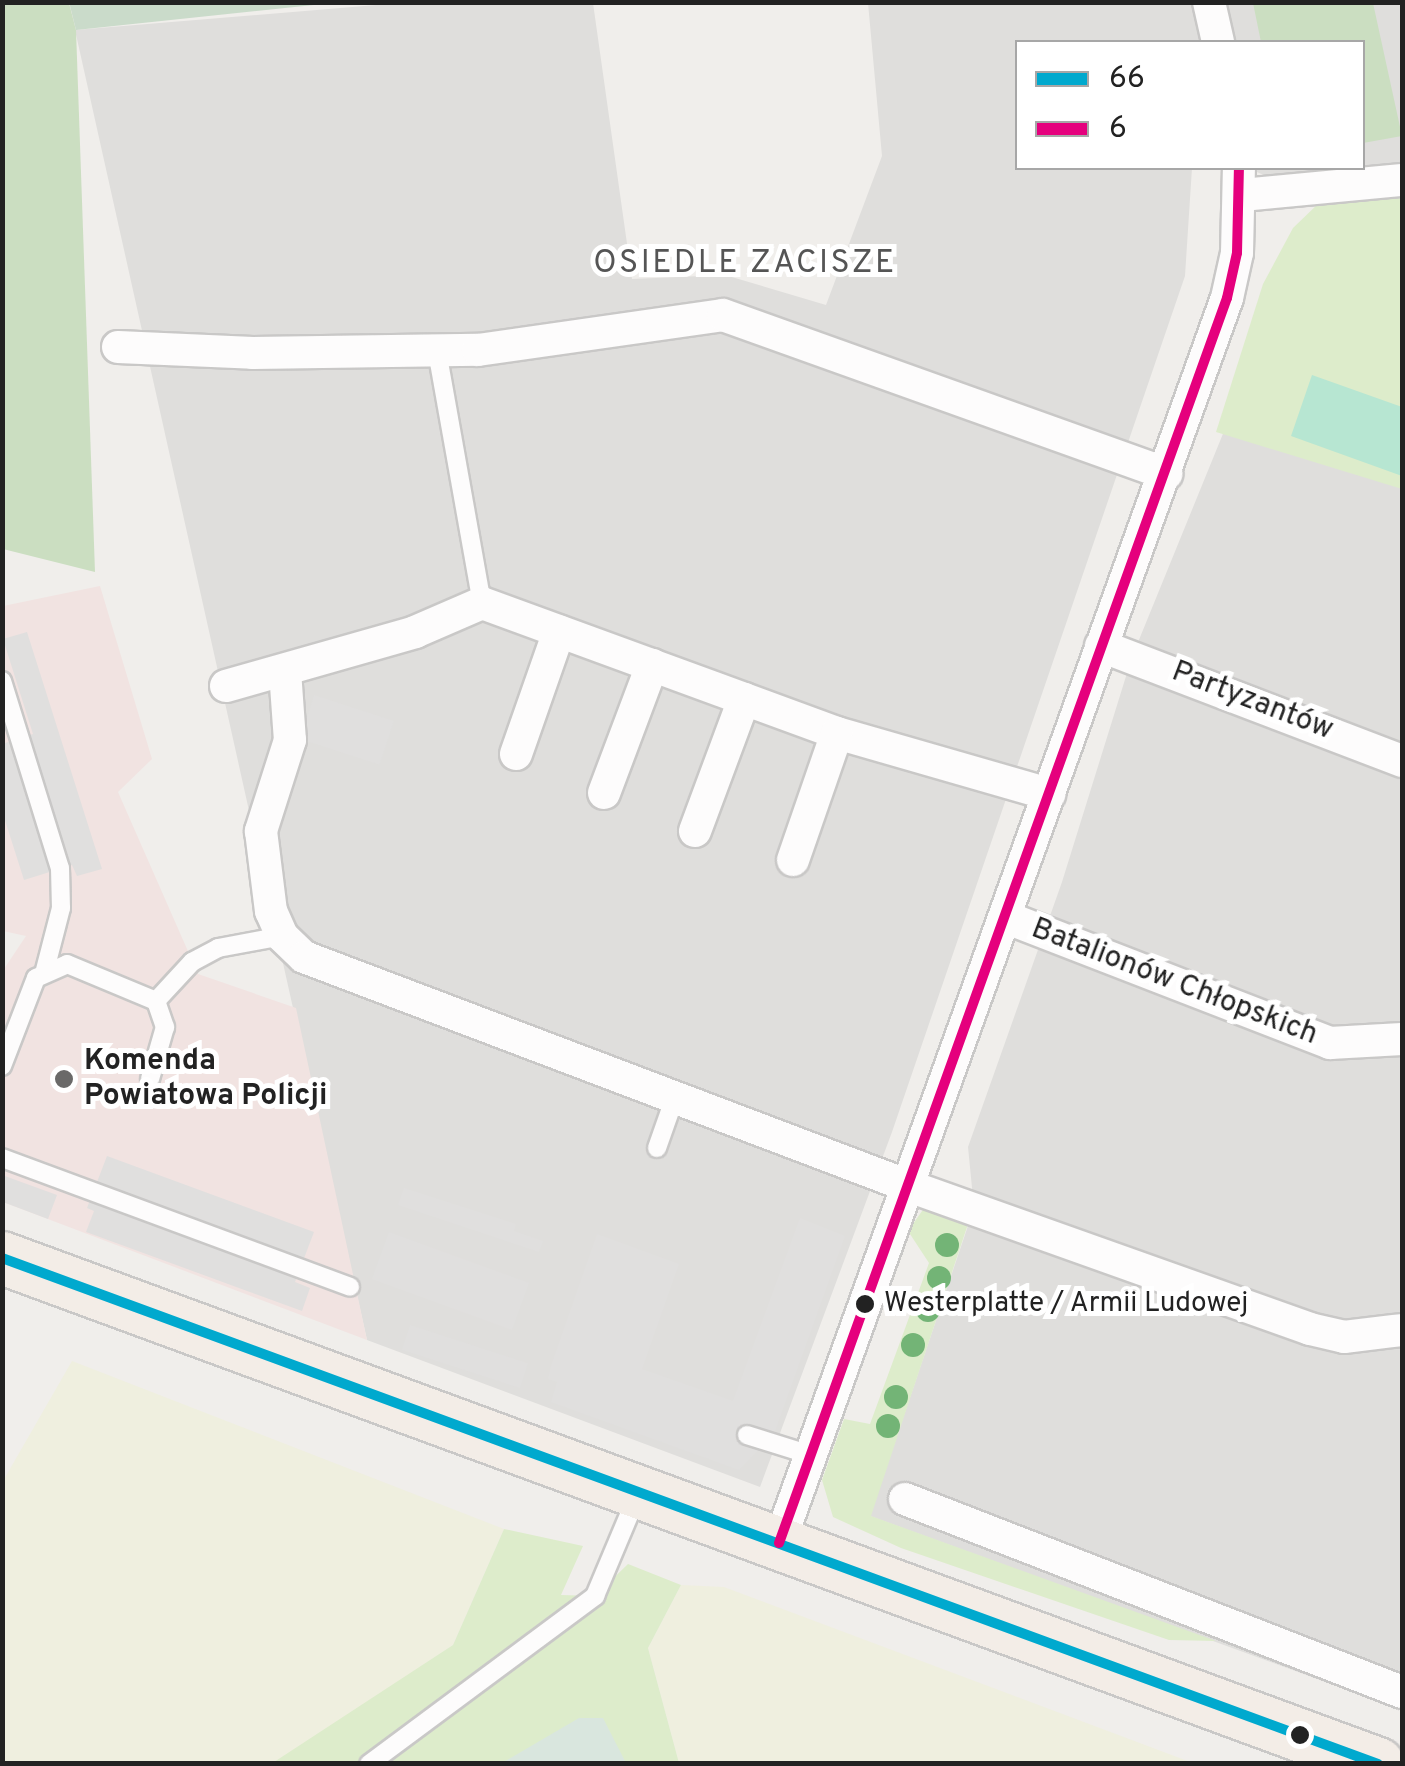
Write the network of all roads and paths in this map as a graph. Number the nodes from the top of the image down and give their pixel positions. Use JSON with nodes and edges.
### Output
{"nodes":[{"id":1,"x":1210,"y":2,"type":"edge"},
{"id":2,"x":1218,"y":40,"type":"edge"},
{"id":3,"x":1402,"y":180,"type":"edge"},
{"id":4,"x":1241,"y":181,"type":"edge"},
{"id":5,"x":118,"y":346,"type":"dead end"},
{"id":6,"x":437,"y":352,"type":"junction"},
{"id":7,"x":1166,"y":474,"type":"junction"},
{"id":8,"x":482,"y":603,"type":"junction"},
{"id":9,"x":560,"y":631,"type":"junction"},
{"id":10,"x":1101,"y":646,"type":"junction"},
{"id":11,"x":652,"y":665,"type":"junction"},
{"id":12,"x":285,"y":671,"type":"junction"},
{"id":13,"x":2,"y":681,"type":"edge"},
{"id":14,"x":226,"y":686,"type":"dead end"},
{"id":15,"x":744,"y":699,"type":"junction"},
{"id":16,"x":838,"y":733,"type":"junction"},
{"id":17,"x":516,"y":754,"type":"dead end"},
{"id":18,"x":1402,"y":761,"type":"edge"},
{"id":19,"x":604,"y":793,"type":"dead end"},
{"id":20,"x":1049,"y":794,"type":"junction"},
{"id":21,"x":695,"y":831,"type":"dead end"},
{"id":22,"x":792,"y":860,"type":"dead end"},
{"id":23,"x":1005,"y":917,"type":"junction"},
{"id":24,"x":282,"y":936,"type":"junction"},
{"id":25,"x":45,"y":970,"type":"junction"},
{"id":26,"x":156,"y":1001,"type":"junction"},
{"id":27,"x":1402,"y":1039,"type":"edge"},
{"id":28,"x":2,"y":1066,"type":"edge"},
{"id":29,"x":150,"y":1079,"type":"dead end"},
{"id":30,"x":675,"y":1098,"type":"junction"},
{"id":31,"x":657,"y":1148,"type":"dead end"},
{"id":32,"x":2,"y":1158,"type":"edge"},
{"id":33,"x":903,"y":1184,"type":"junction"},
{"id":34,"x":2,"y":1258,"type":"edge"},
{"id":35,"x":350,"y":1288,"type":"dead end"},
{"id":36,"x":1402,"y":1330,"type":"edge"},
{"id":37,"x":747,"y":1435,"type":"dead end"},
{"id":38,"x":811,"y":1456,"type":"junction"},
{"id":39,"x":638,"y":1493,"type":"junction"},
{"id":40,"x":905,"y":1500,"type":"dead end"},
{"id":41,"x":780,"y":1543,"type":"junction"},
{"id":42,"x":1402,"y":1692,"type":"edge"},
{"id":43,"x":369,"y":1764,"type":"edge"},
{"id":44,"x":1378,"y":1764,"type":"edge"}],
"edges":[{"from":1,"to":2,"type":"street"},
{"from":3,"to":4,"type":"street"},
{"from":4,"to":7,"type":"street"},
{"from":5,"to":6,"type":"street"},
{"from":6,"to":7,"type":"street"},
{"from":6,"to":8,"type":"lane"},
{"from":7,"to":10,"type":"street"},
{"from":8,"to":9,"type":"street"},
{"from":8,"to":12,"type":"street"},
{"from":9,"to":11,"type":"street"},
{"from":9,"to":17,"type":"street"},
{"from":10,"to":18,"type":"street","name":"Partyzantów"},
{"from":10,"to":20,"type":"street"},
{"from":11,"to":15,"type":"street"},
{"from":11,"to":19,"type":"street"},
{"from":12,"to":14,"type":"street"},
{"from":12,"to":24,"type":"street"},
{"from":13,"to":25,"type":"lane"},
{"from":15,"to":16,"type":"street"},
{"from":15,"to":21,"type":"street"},
{"from":16,"to":20,"type":"street"},
{"from":16,"to":22,"type":"street"},
{"from":20,"to":23,"type":"street"},
{"from":23,"to":27,"type":"street","name":"Batalionów Chłopskich"},
{"from":23,"to":33,"type":"street"},
{"from":24,"to":26,"type":"lane"},
{"from":24,"to":30,"type":"street"},
{"from":25,"to":26,"type":"lane"},
{"from":25,"to":28,"type":"lane"},
{"from":26,"to":29,"type":"lane"},
{"from":30,"to":31,"type":"lane"},
{"from":30,"to":33,"type":"street"},
{"from":32,"to":35,"type":"lane"},
{"from":33,"to":36,"type":"street"},
{"from":33,"to":38,"type":"street"},
{"from":34,"to":39,"type":"main road"},
{"from":37,"to":38,"type":"lane"},
{"from":38,"to":41,"type":"street"},
{"from":39,"to":41,"type":"main road"},
{"from":39,"to":43,"type":"lane"},
{"from":40,"to":42,"type":"street"},
{"from":41,"to":44,"type":"main road"}]}
